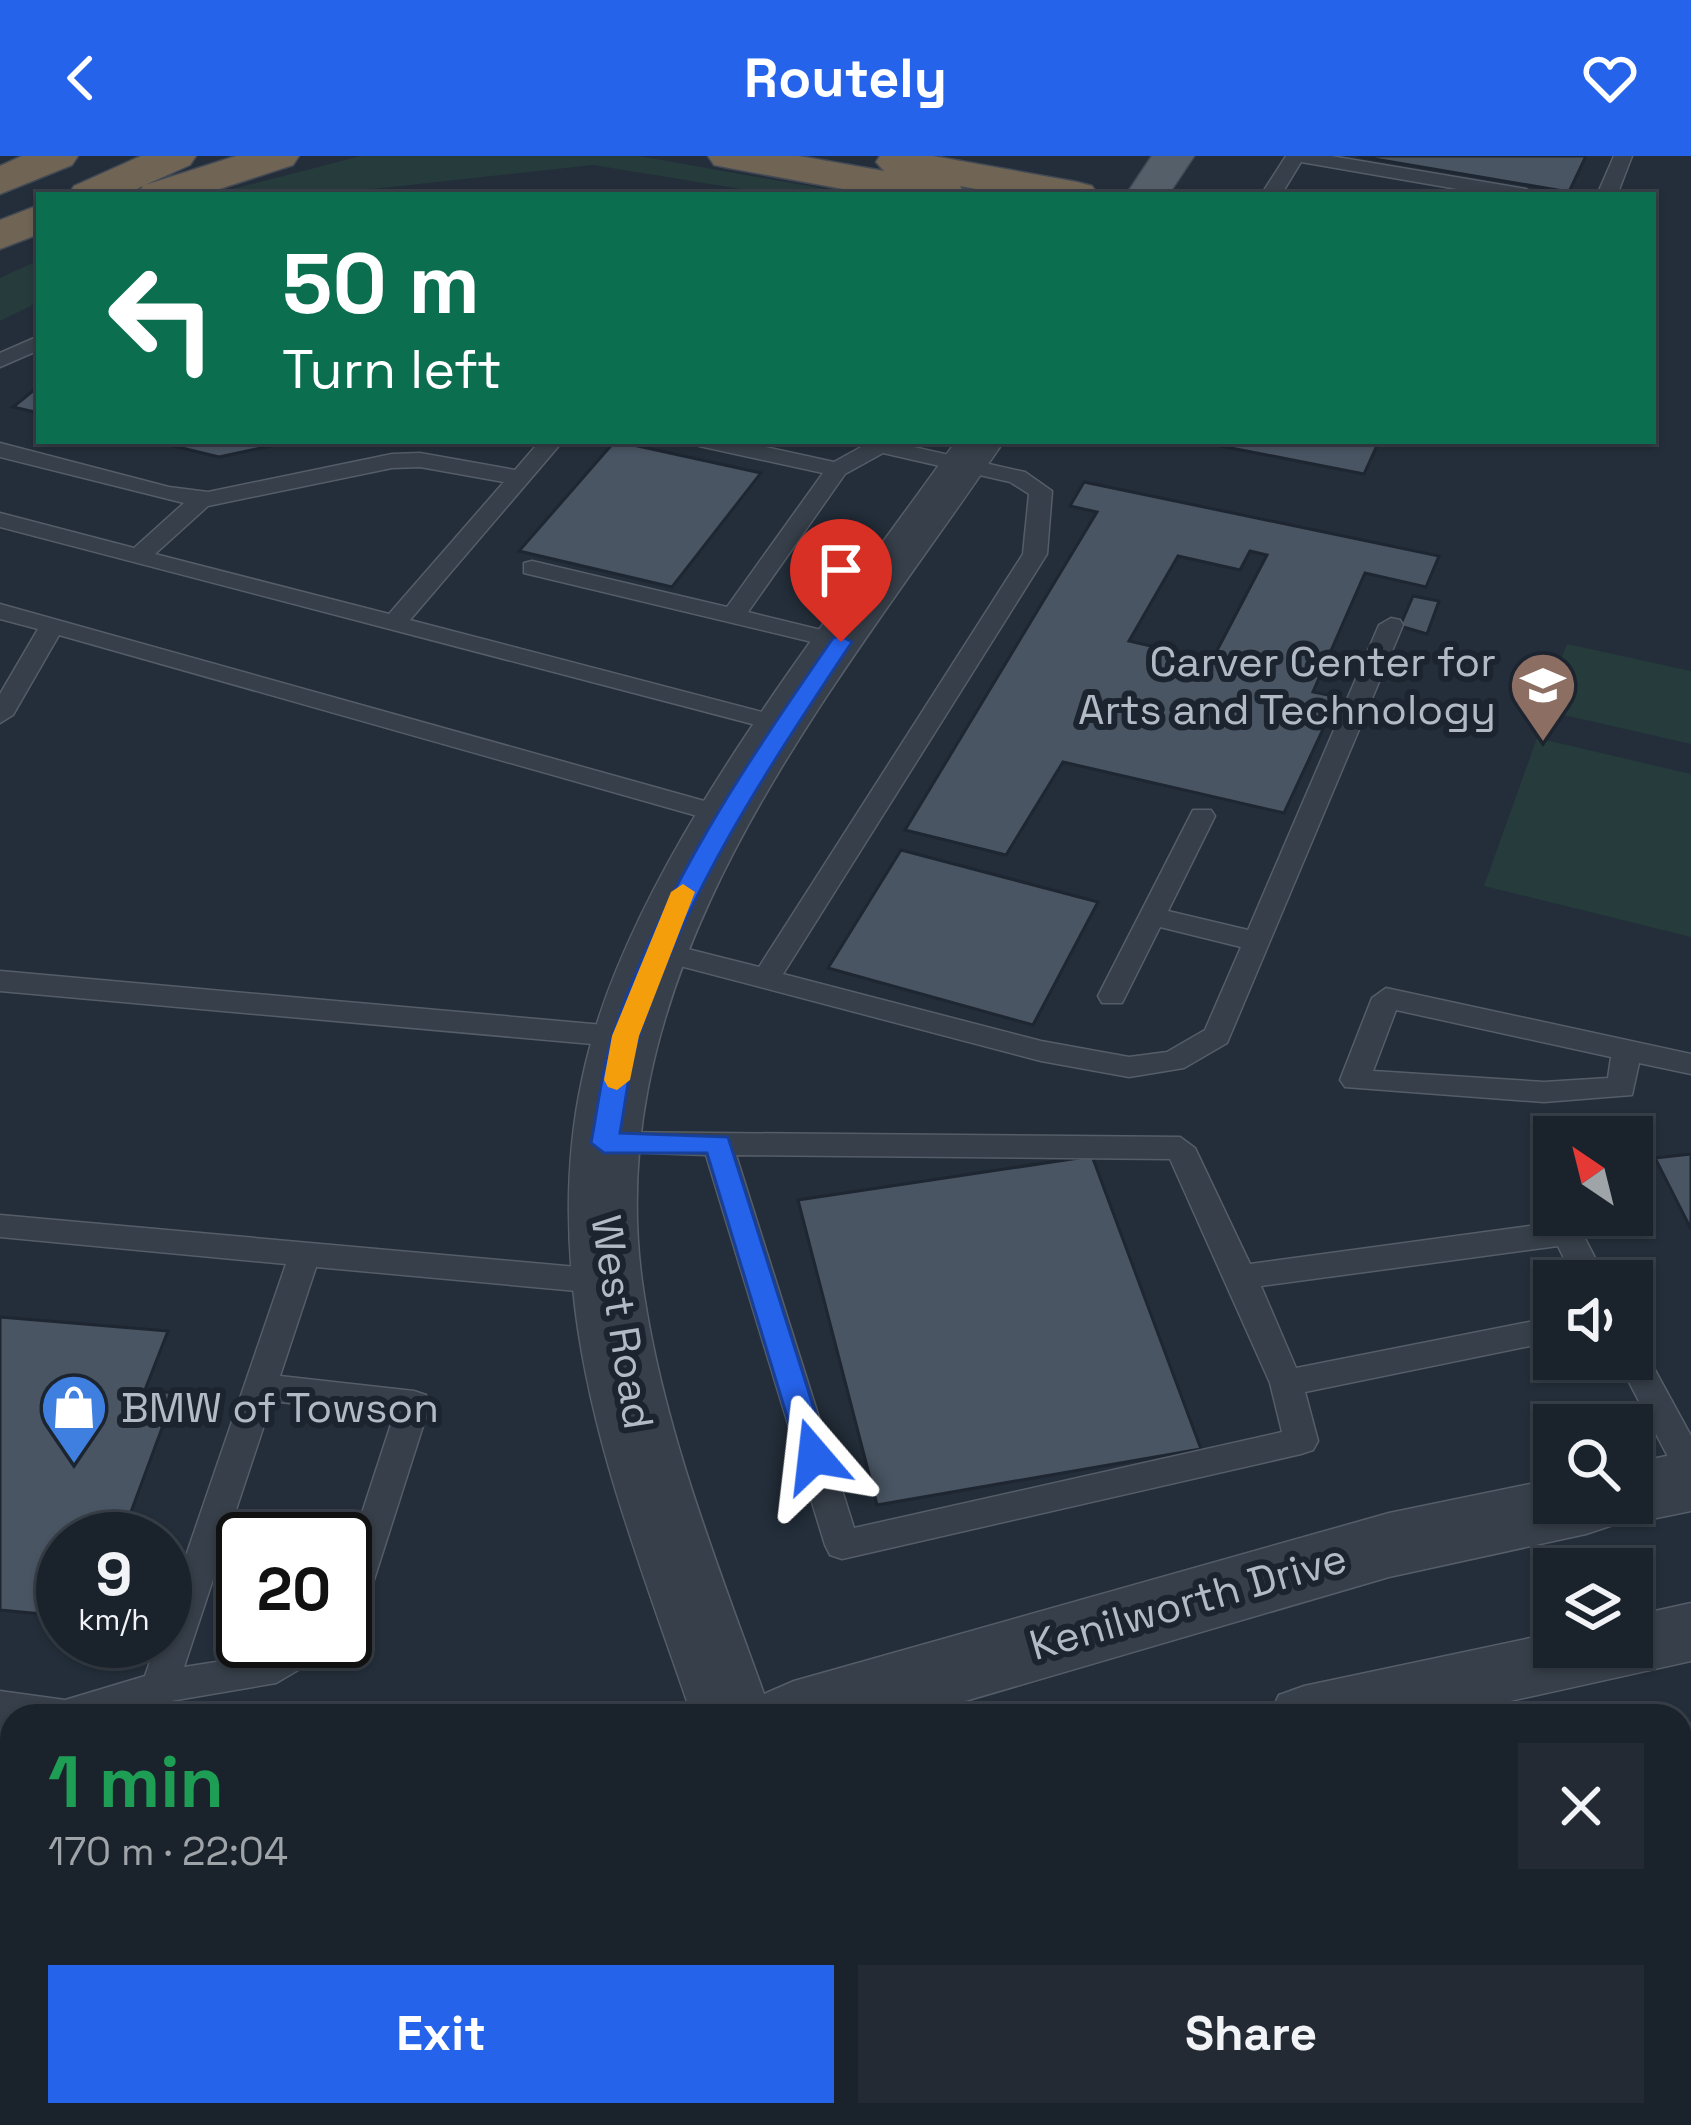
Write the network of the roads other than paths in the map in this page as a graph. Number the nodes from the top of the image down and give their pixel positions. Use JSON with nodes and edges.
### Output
{"nodes":[{"id":1,"x":57,"y":156,"type":"edge"},
{"id":2,"x":175,"y":156,"type":"edge"},
{"id":3,"x":278,"y":156,"type":"edge"},
{"id":4,"x":729,"y":156,"type":"edge"},
{"id":5,"x":863,"y":156,"type":"edge"},
{"id":6,"x":1173,"y":156,"type":"edge"},
{"id":7,"x":1296,"y":156,"type":"edge"},
{"id":8,"x":1623,"y":156,"type":"edge"},
{"id":9,"x":0,"y":181,"type":"edge"},
{"id":10,"x":96,"y":192,"type":"edge"},
{"id":11,"x":167,"y":192,"type":"edge"},
{"id":12,"x":928,"y":192,"type":"edge"},
{"id":13,"x":1061,"y":192,"type":"edge"},
{"id":14,"x":1150,"y":192,"type":"edge"},
{"id":15,"x":1273,"y":192,"type":"edge"},
{"id":16,"x":1508,"y":192,"type":"edge"},
{"id":17,"x":1608,"y":192,"type":"edge"},
{"id":18,"x":36,"y":219,"type":"edge"},
{"id":19,"x":0,"y":236,"type":"edge"},
{"id":20,"x":36,"y":243,"type":"edge"},
{"id":21,"x":0,"y":259,"type":"edge"},
{"id":22,"x":36,"y":343,"type":"edge"},
{"id":23,"x":0,"y":361,"type":"edge"},
{"id":24,"x":434,"y":444,"type":"edge"},
{"id":25,"x":549,"y":444,"type":"edge"},
{"id":26,"x":721,"y":444,"type":"edge"},
{"id":27,"x":879,"y":444,"type":"edge"},
{"id":28,"x":0,"y":449,"type":"edge"},
{"id":29,"x":972,"y":453,"type":"edge"},
{"id":30,"x":419,"y":460,"type":"junction"},
{"id":31,"x":837,"y":469,"type":"junction"},
{"id":32,"x":520,"y":478,"type":"junction"},
{"id":33,"x":202,"y":498,"type":"junction"},
{"id":34,"x":0,"y":520,"type":"edge"},
{"id":35,"x":139,"y":556,"type":"junction"},
{"id":36,"x":532,"y":568,"type":"dead end"},
{"id":37,"x":0,"y":611,"type":"edge"},
{"id":38,"x":734,"y":616,"type":"junction"},
{"id":39,"x":394,"y":623,"type":"junction"},
{"id":40,"x":1391,"y":625,"type":"dead end"},
{"id":41,"x":52,"y":626,"type":"junction"},
{"id":42,"x":841,"y":642,"type":"junction"},
{"id":43,"x":0,"y":716,"type":"edge"},
{"id":44,"x":784,"y":725,"type":"junction"},
{"id":45,"x":724,"y":815,"type":"junction"},
{"id":46,"x":1202,"y":815,"type":"dead end"},
{"id":47,"x":1155,"y":916,"type":"junction"},
{"id":48,"x":1258,"y":942,"type":"junction"},
{"id":49,"x":656,"y":950,"type":"junction"},
{"id":50,"x":767,"y":977,"type":"junction"},
{"id":51,"x":0,"y":981,"type":"edge"},
{"id":52,"x":1112,"y":996,"type":"dead end"},
{"id":53,"x":626,"y":1036,"type":"junction"},
{"id":54,"x":1625,"y":1053,"type":"junction"},
{"id":55,"x":1691,"y":1064,"type":"edge"},
{"id":56,"x":604,"y":1143,"type":"junction"},
{"id":57,"x":718,"y":1144,"type":"junction"},
{"id":58,"x":0,"y":1226,"type":"edge"},
{"id":59,"x":304,"y":1254,"type":"junction"},
{"id":60,"x":1580,"y":1260,"type":"edge"},
{"id":61,"x":1240,"y":1277,"type":"junction"},
{"id":62,"x":610,"y":1282,"type":"junction"},
{"id":63,"x":1533,"y":1333,"type":"edge"},
{"id":64,"x":1644,"y":1380,"type":"edge"},
{"id":65,"x":1286,"y":1383,"type":"junction"},
{"id":66,"x":259,"y":1387,"type":"junction"},
{"id":67,"x":1691,"y":1468,"type":"edge"},
{"id":68,"x":1691,"y":1480,"type":"edge"},
{"id":69,"x":1653,"y":1488,"type":"edge"},
{"id":70,"x":1533,"y":1514,"type":"edge"},
{"id":71,"x":372,"y":1535,"type":"edge"},
{"id":72,"x":1691,"y":1632,"type":"edge"},
{"id":73,"x":1653,"y":1640,"type":"edge"},
{"id":74,"x":1533,"y":1667,"type":"edge"},
{"id":75,"x":277,"y":1668,"type":"edge"},
{"id":76,"x":159,"y":1687,"type":"junction"},
{"id":77,"x":104,"y":1704,"type":"edge"},
{"id":78,"x":728,"y":1704,"type":"edge"},
{"id":79,"x":834,"y":1704,"type":"edge"},
{"id":80,"x":1360,"y":1704,"type":"edge"}],
"edges":[{"from":1,"to":9,"type":"highway"},
{"from":2,"to":10,"type":"highway"},
{"from":3,"to":11,"type":"highway"},
{"from":4,"to":12,"type":"highway"},
{"from":5,"to":13,"type":"highway"},
{"from":6,"to":14,"type":"main road"},
{"from":7,"to":15,"type":"lane"},
{"from":7,"to":16,"type":"lane"},
{"from":8,"to":17,"type":"lane"},
{"from":18,"to":19,"type":"highway"},
{"from":20,"to":21,"type":"highway"},
{"from":22,"to":23,"type":"lane"},
{"from":24,"to":30,"type":"lane"},
{"from":25,"to":32,"type":"lane"},
{"from":26,"to":31,"type":"lane"},
{"from":27,"to":29,"type":"lane"},
{"from":27,"to":31,"type":"lane"},
{"from":28,"to":33,"type":"lane"},
{"from":29,"to":42,"type":"street","name":"West Road"},
{"from":29,"to":50,"type":"lane"},
{"from":30,"to":32,"type":"lane"},
{"from":30,"to":33,"type":"lane"},
{"from":31,"to":38,"type":"lane"},
{"from":32,"to":39,"type":"lane"},
{"from":33,"to":35,"type":"lane"},
{"from":34,"to":35,"type":"lane"},
{"from":35,"to":39,"type":"lane"},
{"from":36,"to":38,"type":"lane"},
{"from":37,"to":41,"type":"lane"},
{"from":38,"to":42,"type":"lane"},
{"from":39,"to":44,"type":"lane"},
{"from":40,"to":48,"type":"lane"},
{"from":41,"to":43,"type":"lane"},
{"from":41,"to":45,"type":"lane"},
{"from":42,"to":44,"type":"street","name":"West Road"},
{"from":44,"to":45,"type":"street","name":"West Road"},
{"from":45,"to":49,"type":"street","name":"West Road"},
{"from":46,"to":47,"type":"lane"},
{"from":47,"to":48,"type":"lane"},
{"from":47,"to":52,"type":"lane"},
{"from":48,"to":50,"type":"lane"},
{"from":49,"to":50,"type":"lane"},
{"from":49,"to":53,"type":"street","name":"West Road"},
{"from":51,"to":53,"type":"lane"},
{"from":53,"to":56,"type":"street","name":"West Road"},
{"from":54,"to":54,"type":"lane"},
{"from":54,"to":55,"type":"lane"},
{"from":56,"to":57,"type":"lane"},
{"from":56,"to":62,"type":"street","name":"West Road"},
{"from":57,"to":61,"type":"lane"},
{"from":57,"to":65,"type":"lane"},
{"from":58,"to":59,"type":"lane"},
{"from":59,"to":62,"type":"lane"},
{"from":59,"to":66,"type":"lane"},
{"from":60,"to":61,"type":"lane"},
{"from":61,"to":65,"type":"lane"},
{"from":62,"to":78,"type":"street","name":"West Road"},
{"from":63,"to":65,"type":"lane"},
{"from":64,"to":67,"type":"lane"},
{"from":66,"to":71,"type":"lane"},
{"from":66,"to":76,"type":"lane"},
{"from":68,"to":69,"type":"street"},
{"from":70,"to":79,"type":"street","name":"Kenilworth Drive"},
{"from":72,"to":73,"type":"street"},
{"from":74,"to":80,"type":"street"},
{"from":75,"to":76,"type":"lane"},
{"from":76,"to":77,"type":"lane"}]}
